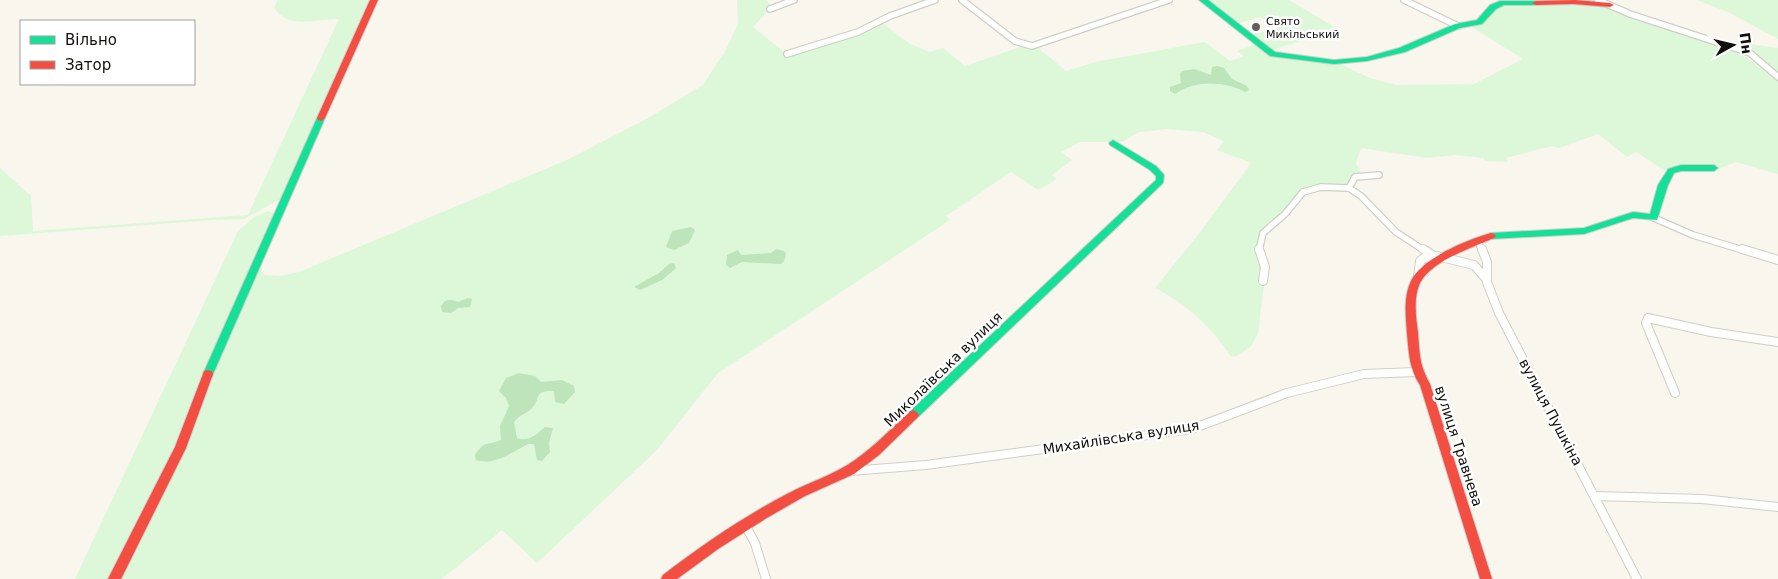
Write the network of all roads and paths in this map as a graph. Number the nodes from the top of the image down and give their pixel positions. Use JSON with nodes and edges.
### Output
{"nodes":[{"id":1,"x":374,"y":0,"type":"edge"},
{"id":2,"x":794,"y":0,"type":"edge"},
{"id":3,"x":935,"y":0,"type":"edge"},
{"id":4,"x":962,"y":0,"type":"edge"},
{"id":5,"x":1169,"y":0,"type":"edge"},
{"id":6,"x":1203,"y":0,"type":"edge"},
{"id":7,"x":1404,"y":0,"type":"edge"},
{"id":8,"x":1598,"y":0,"type":"edge"},
{"id":9,"x":1610,"y":5,"type":"junction"},
{"id":10,"x":770,"y":9,"type":"dead end"},
{"id":11,"x":1458,"y":26,"type":"junction"},
{"id":12,"x":787,"y":54,"type":"dead end"},
{"id":13,"x":1778,"y":77,"type":"edge"},
{"id":14,"x":1113,"y":143,"type":"dead end"},
{"id":15,"x":1714,"y":168,"type":"dead end"},
{"id":16,"x":1379,"y":175,"type":"dead end"},
{"id":17,"x":1349,"y":188,"type":"junction"},
{"id":18,"x":1654,"y":218,"type":"junction"},
{"id":19,"x":1478,"y":241,"type":"junction"},
{"id":20,"x":1434,"y":256,"type":"junction"},
{"id":21,"x":1446,"y":257,"type":"junction"},
{"id":22,"x":1778,"y":260,"type":"edge"},
{"id":23,"x":1418,"y":277,"type":"junction"},
{"id":24,"x":1487,"y":280,"type":"junction"},
{"id":25,"x":1263,"y":281,"type":"dead end"},
{"id":26,"x":1778,"y":342,"type":"edge"},
{"id":27,"x":1416,"y":372,"type":"junction"},
{"id":28,"x":1676,"y":393,"type":"dead end"},
{"id":29,"x":850,"y":471,"type":"junction"},
{"id":30,"x":1595,"y":496,"type":"junction"},
{"id":31,"x":1778,"y":507,"type":"edge"},
{"id":32,"x":745,"y":525,"type":"junction"},
{"id":33,"x":114,"y":579,"type":"edge"},
{"id":34,"x":667,"y":579,"type":"edge"},
{"id":35,"x":766,"y":579,"type":"edge"},
{"id":36,"x":1486,"y":579,"type":"edge"},
{"id":37,"x":1637,"y":579,"type":"edge"}],
"edges":[{"from":1,"to":33,"type":"street"},
{"from":2,"to":10,"type":"street"},
{"from":3,"to":12,"type":"street"},
{"from":4,"to":5,"type":"street"},
{"from":6,"to":11,"type":"street"},
{"from":7,"to":11,"type":"street"},
{"from":8,"to":9,"type":"street"},
{"from":9,"to":11,"type":"street"},
{"from":9,"to":13,"type":"street"},
{"from":14,"to":29,"type":"street","name":"Миколаївська вулиця"},
{"from":15,"to":18,"type":"street"},
{"from":16,"to":17,"type":"street"},
{"from":17,"to":20,"type":"street"},
{"from":17,"to":25,"type":"street"},
{"from":18,"to":19,"type":"street"},
{"from":18,"to":22,"type":"street"},
{"from":19,"to":21,"type":"street"},
{"from":19,"to":24,"type":"street","name":"вулиця Пушкіна"},
{"from":20,"to":21,"type":"street"},
{"from":20,"to":23,"type":"street"},
{"from":21,"to":23,"type":"street"},
{"from":21,"to":24,"type":"street"},
{"from":23,"to":27,"type":"street","name":"вулиця Травнева"},
{"from":24,"to":30,"type":"street","name":"вулиця Пушкіна"},
{"from":26,"to":28,"type":"street"},
{"from":27,"to":29,"type":"street","name":"Михайлівська вулиця"},
{"from":27,"to":36,"type":"street","name":"вулиця Травнева"},
{"from":29,"to":32,"type":"street","name":"Миколаївська вулиця"},
{"from":30,"to":31,"type":"street"},
{"from":30,"to":37,"type":"street","name":"вулиця Пушкіна"},
{"from":32,"to":34,"type":"street","name":"Миколаївська вулиця"},
{"from":32,"to":35,"type":"street"}]}
